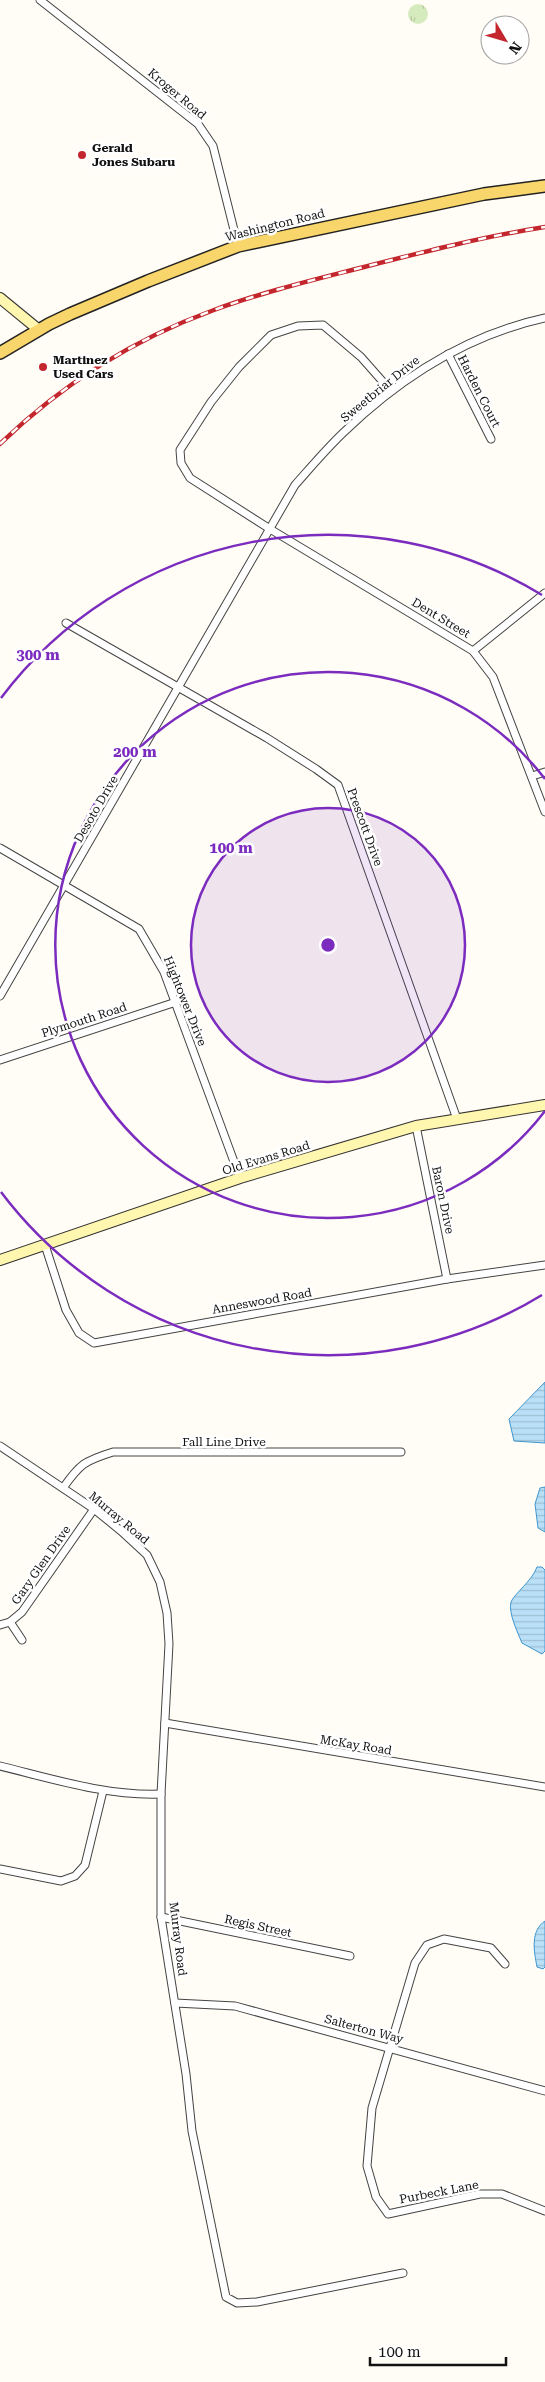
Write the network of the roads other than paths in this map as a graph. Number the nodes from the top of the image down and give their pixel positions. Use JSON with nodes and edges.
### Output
{"nodes":[{"id":1,"x":40,"y":0,"type":"edge"},
{"id":2,"x":545,"y":186,"type":"edge"},
{"id":3,"x":238,"y":246,"type":"junction"},
{"id":4,"x":0,"y":298,"type":"edge"},
{"id":5,"x":545,"y":318,"type":"edge"},
{"id":6,"x":39,"y":330,"type":"junction"},
{"id":7,"x":0,"y":353,"type":"edge"},
{"id":8,"x":448,"y":354,"type":"junction"},
{"id":9,"x":391,"y":391,"type":"junction"},
{"id":10,"x":492,"y":439,"type":"dead end"},
{"id":11,"x":270,"y":529,"type":"junction"},
{"id":12,"x":545,"y":593,"type":"edge"},
{"id":13,"x":66,"y":623,"type":"dead end"},
{"id":14,"x":473,"y":651,"type":"junction"},
{"id":15,"x":179,"y":687,"type":"junction"},
{"id":16,"x":545,"y":772,"type":"edge"},
{"id":17,"x":532,"y":776,"type":"junction"},
{"id":18,"x":545,"y":812,"type":"edge"},
{"id":19,"x":0,"y":848,"type":"edge"},
{"id":20,"x":64,"y":885,"type":"junction"},
{"id":21,"x":0,"y":996,"type":"edge"},
{"id":22,"x":176,"y":1002,"type":"junction"},
{"id":23,"x":0,"y":1060,"type":"edge"},
{"id":24,"x":545,"y":1105,"type":"edge"},
{"id":25,"x":457,"y":1119,"type":"junction"},
{"id":26,"x":416,"y":1126,"type":"junction"},
{"id":27,"x":240,"y":1178,"type":"junction"},
{"id":28,"x":45,"y":1246,"type":"junction"},
{"id":29,"x":0,"y":1260,"type":"edge"},
{"id":30,"x":545,"y":1265,"type":"edge"},
{"id":31,"x":447,"y":1279,"type":"junction"},
{"id":32,"x":0,"y":1446,"type":"edge"},
{"id":33,"x":401,"y":1452,"type":"dead end"},
{"id":34,"x":63,"y":1488,"type":"junction"},
{"id":35,"x":94,"y":1509,"type":"junction"},
{"id":36,"x":10,"y":1622,"type":"junction"},
{"id":37,"x":0,"y":1625,"type":"edge"},
{"id":38,"x":22,"y":1640,"type":"dead end"},
{"id":39,"x":165,"y":1723,"type":"junction"},
{"id":40,"x":0,"y":1766,"type":"edge"},
{"id":41,"x":545,"y":1787,"type":"edge"},
{"id":42,"x":103,"y":1791,"type":"junction"},
{"id":43,"x":161,"y":1794,"type":"junction"},
{"id":44,"x":0,"y":1869,"type":"edge"},
{"id":45,"x":161,"y":1917,"type":"junction"},
{"id":46,"x":350,"y":1956,"type":"dead end"},
{"id":47,"x":505,"y":1964,"type":"dead end"},
{"id":48,"x":175,"y":2003,"type":"junction"},
{"id":49,"x":391,"y":2048,"type":"junction"},
{"id":50,"x":545,"y":2091,"type":"edge"},
{"id":51,"x":545,"y":2210,"type":"edge"},
{"id":52,"x":403,"y":2273,"type":"dead end"}],
"edges":[{"from":1,"to":3,"type":"street","name":"Kroger Road"},
{"from":2,"to":3,"type":"main road","name":"Washington Road"},
{"from":3,"to":6,"type":"main road","name":"Washington Road"},
{"from":4,"to":6,"type":"street"},
{"from":5,"to":8,"type":"street","name":"Sweetbriar Drive"},
{"from":6,"to":7,"type":"main road","name":"Washington Road"},
{"from":8,"to":9,"type":"street","name":"Sweetbriar Drive"},
{"from":8,"to":10,"type":"street","name":"Harden Court"},
{"from":9,"to":11,"type":"street","name":"Sweetbriar Drive"},
{"from":9,"to":11,"type":"street","name":"Dent Street"},
{"from":11,"to":14,"type":"street","name":"Dent Street"},
{"from":11,"to":15,"type":"street","name":"Desoto Drive"},
{"from":12,"to":14,"type":"street"},
{"from":13,"to":15,"type":"street","name":"Prescott Drive"},
{"from":14,"to":17,"type":"street","name":"Dent Street"},
{"from":15,"to":20,"type":"street","name":"Desoto Drive"},
{"from":15,"to":25,"type":"street","name":"Prescott Drive"},
{"from":16,"to":17,"type":"street"},
{"from":17,"to":18,"type":"street","name":"Dent Street"},
{"from":19,"to":20,"type":"street","name":"Hightower Drive"},
{"from":20,"to":21,"type":"street","name":"Desoto Drive"},
{"from":20,"to":22,"type":"street","name":"Hightower Drive"},
{"from":22,"to":23,"type":"street","name":"Plymouth Road"},
{"from":22,"to":27,"type":"street","name":"Hightower Drive"},
{"from":24,"to":25,"type":"street","name":"Old Evans Road"},
{"from":25,"to":26,"type":"street","name":"Old Evans Road"},
{"from":26,"to":27,"type":"street","name":"Old Evans Road"},
{"from":26,"to":31,"type":"street","name":"Baron Drive"},
{"from":27,"to":28,"type":"street","name":"Old Evans Road"},
{"from":28,"to":29,"type":"street","name":"Old Evans Road"},
{"from":28,"to":31,"type":"street","name":"Anneswood Road"},
{"from":30,"to":31,"type":"street","name":"Anneswood Road"},
{"from":32,"to":34,"type":"street","name":"Murray Road"},
{"from":33,"to":34,"type":"street","name":"Fall Line Drive"},
{"from":34,"to":35,"type":"street","name":"Murray Road"},
{"from":35,"to":36,"type":"street","name":"Gary Glen Drive"},
{"from":35,"to":39,"type":"street","name":"Murray Road"},
{"from":36,"to":37,"type":"street","name":"Gary Glen Drive"},
{"from":36,"to":38,"type":"street"},
{"from":39,"to":41,"type":"street","name":"McKay Road"},
{"from":39,"to":43,"type":"street","name":"Murray Road"},
{"from":40,"to":42,"type":"street"},
{"from":42,"to":43,"type":"street"},
{"from":42,"to":44,"type":"street"},
{"from":43,"to":45,"type":"street","name":"Murray Road"},
{"from":45,"to":46,"type":"street","name":"Regis Street"},
{"from":45,"to":48,"type":"street","name":"Murray Road"},
{"from":47,"to":49,"type":"street"},
{"from":48,"to":49,"type":"street","name":"Salterton Way"},
{"from":48,"to":52,"type":"street","name":"Murray Road"},
{"from":49,"to":50,"type":"street","name":"Salterton Way"},
{"from":49,"to":51,"type":"street","name":"Purbeck Lane"}]}
